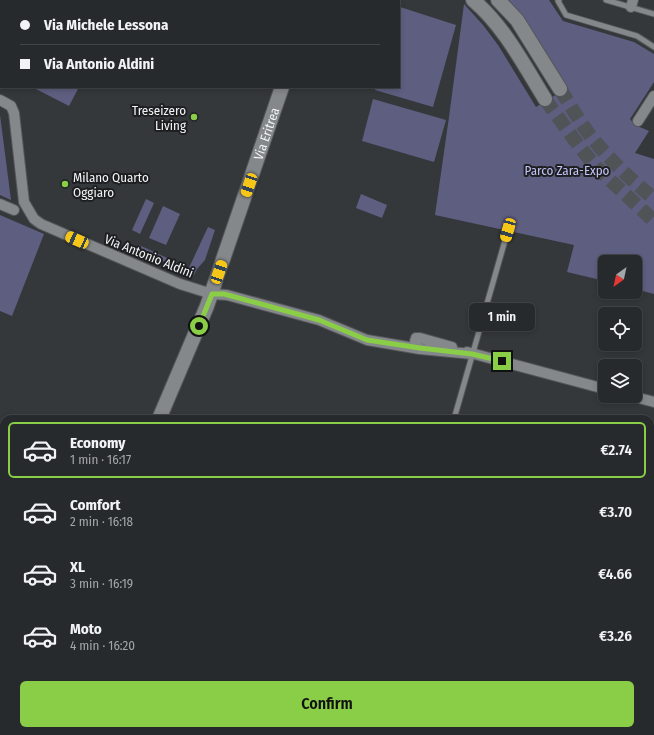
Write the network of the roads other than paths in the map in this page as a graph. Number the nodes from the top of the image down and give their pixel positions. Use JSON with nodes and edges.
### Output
{"nodes":[{"id":1,"x":474,"y":0,"type":"edge"},
{"id":2,"x":498,"y":0,"type":"edge"},
{"id":3,"x":559,"y":0,"type":"edge"},
{"id":4,"x":606,"y":0,"type":"edge"},
{"id":5,"x":632,"y":4,"type":"edge"},
{"id":6,"x":654,"y":14,"type":"edge"},
{"id":7,"x":654,"y":47,"type":"edge"},
{"id":8,"x":282,"y":88,"type":"edge"},
{"id":9,"x":560,"y":89,"type":"tunnel mouth"},
{"id":10,"x":654,"y":96,"type":"edge"},
{"id":11,"x":545,"y":99,"type":"tunnel mouth"},
{"id":12,"x":0,"y":100,"type":"edge"},
{"id":13,"x":638,"y":121,"type":"dead end"},
{"id":14,"x":0,"y":204,"type":"edge"},
{"id":15,"x":14,"y":210,"type":"dead end"},
{"id":16,"x":508,"y":230,"type":"dead end"},
{"id":17,"x":212,"y":294,"type":"junction"},
{"id":18,"x":472,"y":354,"type":"junction"},
{"id":19,"x":598,"y":387,"type":"edge"},
{"id":20,"x":642,"y":399,"type":"edge"},
{"id":21,"x":654,"y":402,"type":"edge"},
{"id":22,"x":161,"y":415,"type":"edge"},
{"id":23,"x":455,"y":415,"type":"edge"}],
"edges":[{"from":1,"to":11,"type":"street"},
{"from":2,"to":9,"type":"street"},
{"from":3,"to":7,"type":"lane"},
{"from":4,"to":5,"type":"lane"},
{"from":5,"to":6,"type":"lane"},
{"from":8,"to":17,"type":"street","name":"Via Eritrea"},
{"from":10,"to":13,"type":"street"},
{"from":12,"to":17,"type":"street","name":"Via Antonio Aldini"},
{"from":14,"to":15,"type":"street"},
{"from":16,"to":18,"type":"lane"},
{"from":17,"to":18,"type":"street","name":"Via Antonio Aldini"},
{"from":17,"to":22,"type":"street","name":"Via Eritrea"},
{"from":18,"to":19,"type":"street","name":"Via Antonio Aldini"},
{"from":18,"to":23,"type":"lane"},
{"from":20,"to":21,"type":"street"}]}
